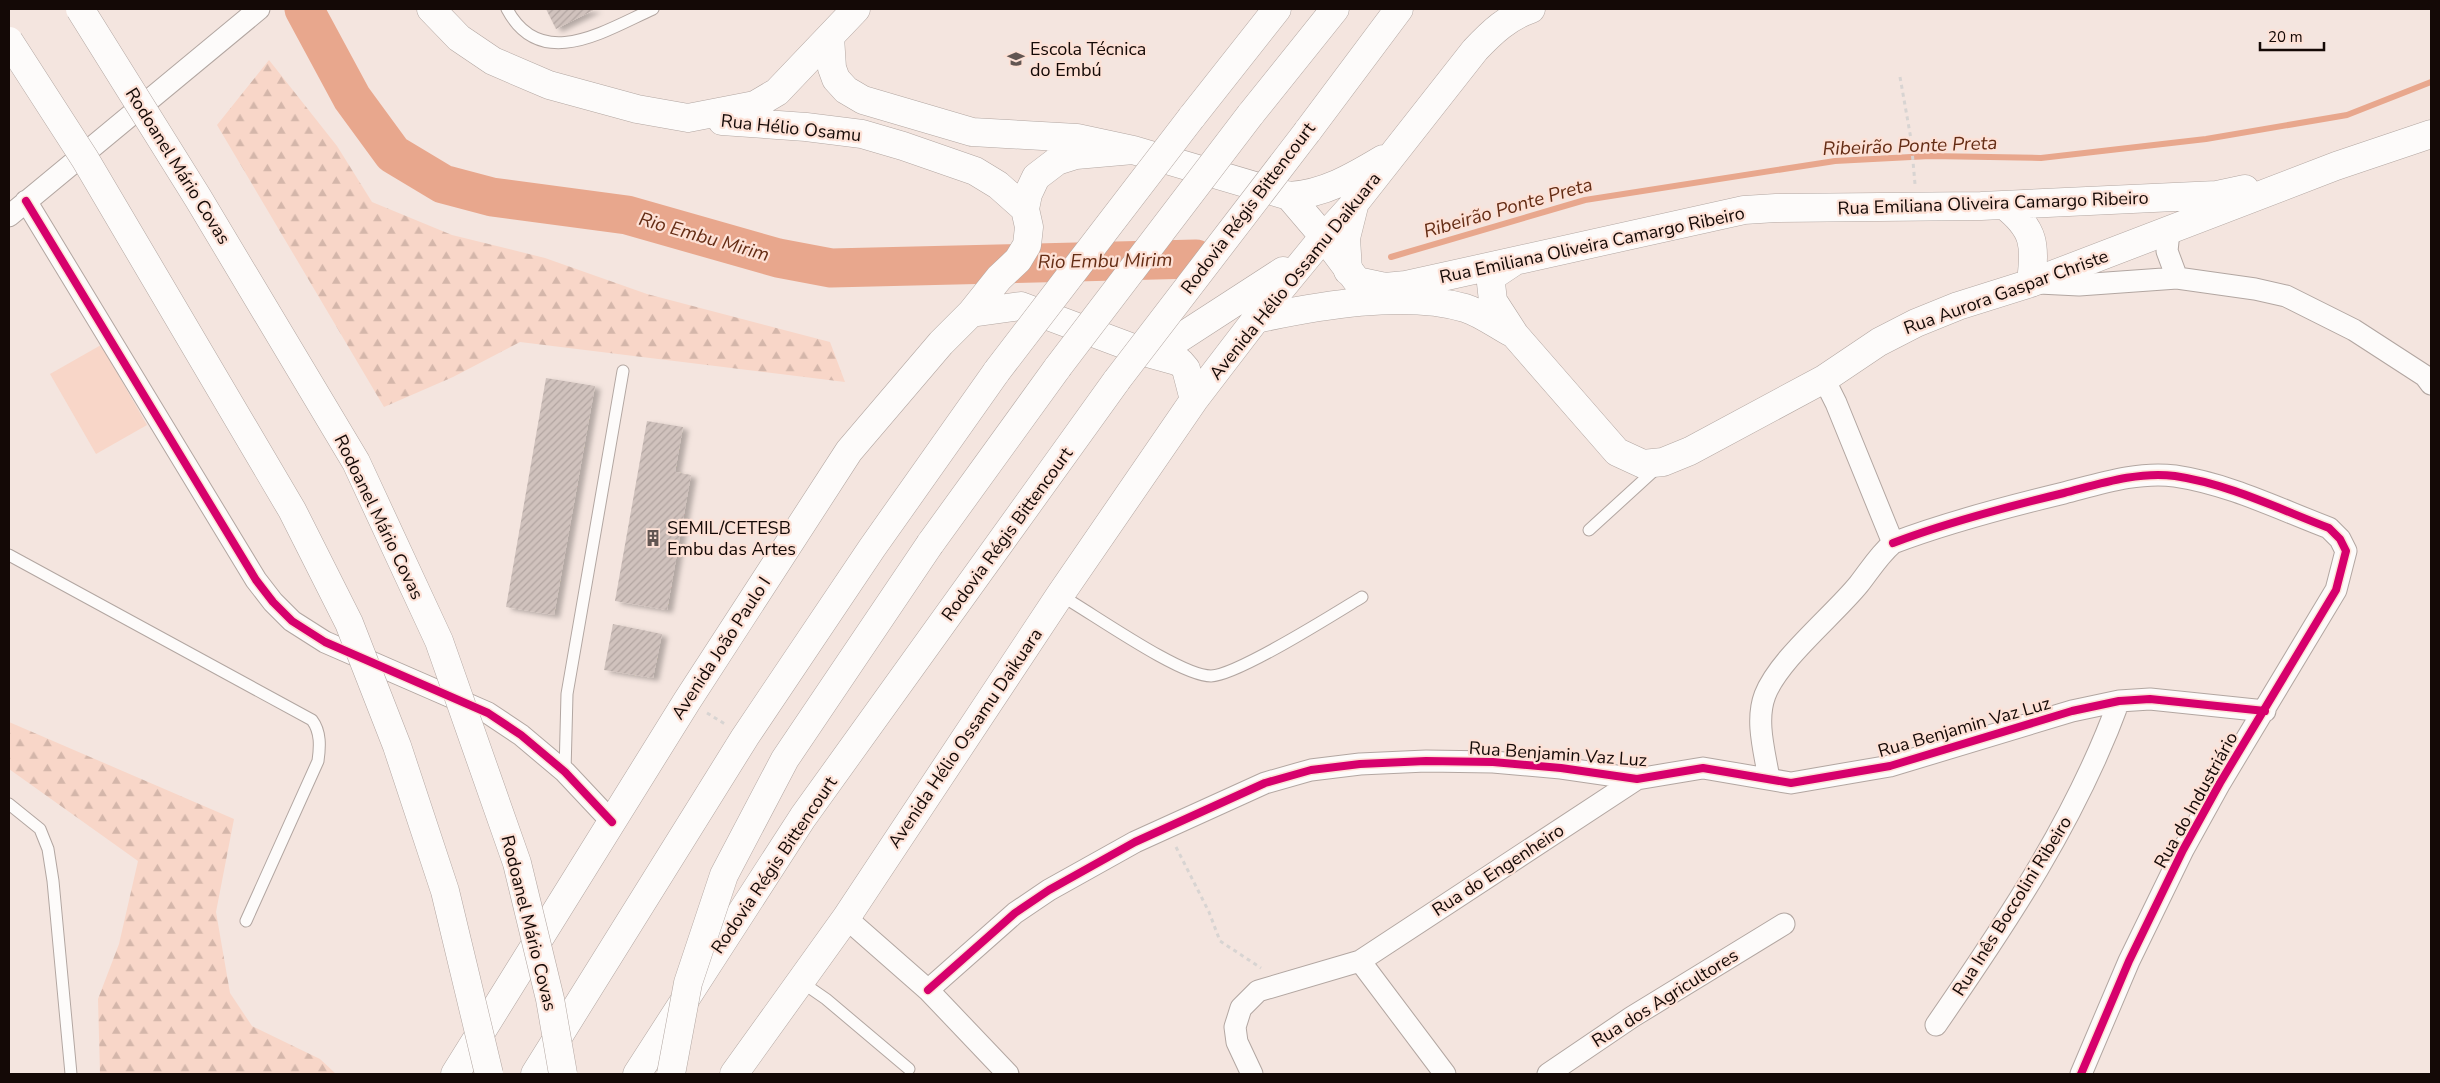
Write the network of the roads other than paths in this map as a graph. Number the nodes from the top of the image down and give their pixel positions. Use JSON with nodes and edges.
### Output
{"nodes":[{"id":1,"x":80,"y":9,"type":"edge"},
{"id":2,"x":258,"y":9,"type":"edge"},
{"id":3,"x":430,"y":9,"type":"edge"},
{"id":4,"x":507,"y":9,"type":"edge"},
{"id":5,"x":653,"y":9,"type":"edge"},
{"id":6,"x":856,"y":9,"type":"edge"},
{"id":7,"x":1277,"y":9,"type":"edge"},
{"id":8,"x":1335,"y":9,"type":"edge"},
{"id":9,"x":1412,"y":9,"type":"edge"},
{"id":10,"x":1531,"y":9,"type":"edge"},
{"id":11,"x":1391,"y":19,"type":"edge"},
{"id":12,"x":830,"y":37,"type":"junction"},
{"id":13,"x":9,"y":41,"type":"edge"},
{"id":14,"x":688,"y":118,"type":"junction"},
{"id":15,"x":2431,"y":134,"type":"edge"},
{"id":16,"x":1133,"y":150,"type":"junction"},
{"id":17,"x":1395,"y":152,"type":"junction"},
{"id":18,"x":2336,"y":166,"type":"junction"},
{"id":19,"x":1288,"y":196,"type":"junction"},
{"id":20,"x":26,"y":201,"type":"junction"},
{"id":21,"x":1354,"y":204,"type":"junction"},
{"id":22,"x":2004,"y":205,"type":"junction"},
{"id":23,"x":1025,"y":209,"type":"junction"},
{"id":24,"x":9,"y":216,"type":"edge"},
{"id":25,"x":2169,"y":232,"type":"junction"},
{"id":26,"x":1320,"y":242,"type":"junction"},
{"id":27,"x":1512,"y":263,"type":"junction"},
{"id":28,"x":1348,"y":270,"type":"junction"},
{"id":29,"x":1003,"y":275,"type":"junction"},
{"id":30,"x":2177,"y":278,"type":"junction"},
{"id":31,"x":2031,"y":283,"type":"junction"},
{"id":32,"x":1021,"y":306,"type":"junction"},
{"id":33,"x":971,"y":313,"type":"junction"},
{"id":34,"x":1256,"y":319,"type":"junction"},
{"id":35,"x":1516,"y":335,"type":"junction"},
{"id":36,"x":1172,"y":343,"type":"junction"},
{"id":37,"x":1144,"y":352,"type":"junction"},
{"id":38,"x":623,"y":371,"type":"dead end"},
{"id":39,"x":1824,"y":379,"type":"junction"},
{"id":40,"x":2431,"y":384,"type":"edge"},
{"id":41,"x":1194,"y":400,"type":"junction"},
{"id":42,"x":1664,"y":462,"type":"junction"},
{"id":43,"x":1589,"y":530,"type":"dead end"},
{"id":44,"x":1892,"y":543,"type":"junction"},
{"id":45,"x":9,"y":555,"type":"edge"},
{"id":46,"x":1060,"y":596,"type":"junction"},
{"id":47,"x":1362,"y":597,"type":"dead end"},
{"id":48,"x":2119,"y":701,"type":"junction"},
{"id":49,"x":2265,"y":711,"type":"junction"},
{"id":50,"x":566,"y":772,"type":"junction"},
{"id":51,"x":1637,"y":779,"type":"junction"},
{"id":52,"x":1769,"y":779,"type":"junction"},
{"id":53,"x":9,"y":804,"type":"edge"},
{"id":54,"x":612,"y":822,"type":"junction"},
{"id":55,"x":846,"y":918,"type":"junction"},
{"id":56,"x":246,"y":921,"type":"dead end"},
{"id":57,"x":1784,"y":924,"type":"dead end"},
{"id":58,"x":1360,"y":961,"type":"junction"},
{"id":59,"x":800,"y":981,"type":"junction"},
{"id":60,"x":928,"y":990,"type":"junction"},
{"id":61,"x":1936,"y":1025,"type":"dead end"},
{"id":62,"x":909,"y":1069,"type":"dead end"},
{"id":63,"x":71,"y":1074,"type":"edge"},
{"id":64,"x":455,"y":1074,"type":"edge"},
{"id":65,"x":489,"y":1074,"type":"edge"},
{"id":66,"x":535,"y":1074,"type":"edge"},
{"id":67,"x":563,"y":1074,"type":"edge"},
{"id":68,"x":637,"y":1074,"type":"edge"},
{"id":69,"x":671,"y":1074,"type":"edge"},
{"id":70,"x":734,"y":1074,"type":"edge"},
{"id":71,"x":1008,"y":1074,"type":"edge"},
{"id":72,"x":1252,"y":1074,"type":"edge"},
{"id":73,"x":1445,"y":1074,"type":"edge"},
{"id":74,"x":1548,"y":1074,"type":"edge"},
{"id":75,"x":2080,"y":1074,"type":"edge"}],
"edges":[{"from":1,"to":67,"type":"main road","name":"Rodoanel Mário Covas","bridge":true},
{"from":2,"to":20,"type":"street"},
{"from":3,"to":14,"type":"main road","name":"Rua Hélio Osamu"},
{"from":4,"to":5,"type":"lane"},
{"from":6,"to":12,"type":"main road"},
{"from":7,"to":66,"type":"main road","bridge":true},
{"from":8,"to":69,"type":"main road","bridge":true},
{"from":9,"to":11,"type":"main road","name":"Rodovia Régis Bittencourt"},
{"from":10,"to":17,"type":"main road","name":"Avenida Hélio Ossamu Daikuara"},
{"from":11,"to":68,"type":"main road","name":"Rodovia Régis Bittencourt","bridge":true},
{"from":12,"to":14,"type":"main road"},
{"from":12,"to":16,"type":"main road","name":"Rua Hélio Osamu"},
{"from":13,"to":65,"type":"main road","bridge":true},
{"from":14,"to":23,"type":"main road","name":"Rua Hélio Osamu"},
{"from":15,"to":18,"type":"main road"},
{"from":16,"to":19,"type":"main road"},
{"from":16,"to":23,"type":"main road","name":"Avenida João Paulo I"},
{"from":17,"to":19,"type":"main road","name":"Avenida Hélio Ossamu Daikuara"},
{"from":17,"to":21,"type":"main road","name":"Avenida Hélio Ossamu Daikuara"},
{"from":18,"to":22,"type":"main road","name":"Rua Emiliana Oliveira Camargo Ribeiro"},
{"from":18,"to":25,"type":"main road","name":"Rua Aurora Gaspar Christe"},
{"from":19,"to":26,"type":"main road","name":"Rua Emiliana Oliveira Camargo Ribeiro"},
{"from":20,"to":24,"type":"street"},
{"from":20,"to":50,"type":"street"},
{"from":21,"to":26,"type":"main road","name":"Avenida Hélio Ossamu Daikuara"},
{"from":21,"to":28,"type":"main road"},
{"from":22,"to":27,"type":"main road","name":"Rua Emiliana Oliveira Camargo Ribeiro"},
{"from":22,"to":31,"type":"main road"},
{"from":23,"to":29,"type":"main road","name":"Avenida João Paulo I"},
{"from":25,"to":30,"type":"street"},
{"from":25,"to":31,"type":"main road","name":"Rua Aurora Gaspar Christe"},
{"from":26,"to":28,"type":"main road","name":"Rua Emiliana Oliveira Camargo Ribeiro"},
{"from":26,"to":34,"type":"main road","name":"Avenida Hélio Ossamu Daikuara"},
{"from":26,"to":36,"type":"main road"},
{"from":27,"to":28,"type":"main road","name":"Rua Emiliana Oliveira Camargo Ribeiro"},
{"from":27,"to":35,"type":"main road"},
{"from":29,"to":32,"type":"main road"},
{"from":29,"to":33,"type":"main road","name":"Avenida João Paulo I"},
{"from":30,"to":31,"type":"street"},
{"from":30,"to":40,"type":"street"},
{"from":31,"to":39,"type":"main road","name":"Rua Aurora Gaspar Christe"},
{"from":32,"to":33,"type":"main road"},
{"from":32,"to":37,"type":"main road"},
{"from":33,"to":54,"type":"main road","name":"Avenida João Paulo I"},
{"from":34,"to":35,"type":"main road"},
{"from":34,"to":36,"type":"main road"},
{"from":34,"to":41,"type":"main road","name":"Avenida Hélio Ossamu Daikuara"},
{"from":35,"to":42,"type":"main road"},
{"from":36,"to":37,"type":"main road"},
{"from":37,"to":41,"type":"main road","name":"Avenida Hélio Ossamu Daikuara"},
{"from":38,"to":50,"type":"lane"},
{"from":39,"to":42,"type":"main road","name":"Rua Aurora Gaspar Christe"},
{"from":39,"to":44,"type":"street"},
{"from":41,"to":46,"type":"main road","name":"Avenida Hélio Ossamu Daikuara"},
{"from":42,"to":43,"type":"lane"},
{"from":44,"to":49,"type":"street","name":"Rua do Industriário"},
{"from":44,"to":52,"type":"street"},
{"from":45,"to":56,"type":"lane"},
{"from":46,"to":47,"type":"lane"},
{"from":46,"to":55,"type":"main road","name":"Avenida Hélio Ossamu Daikuara"},
{"from":48,"to":49,"type":"street","name":"Rua Benjamin Vaz Luz"},
{"from":48,"to":52,"type":"street","name":"Rua Benjamin Vaz Luz"},
{"from":48,"to":61,"type":"street","name":"Rua Inês Boccolini Ribeiro"},
{"from":49,"to":75,"type":"street","name":"Rua do Industriário"},
{"from":50,"to":54,"type":"street"},
{"from":51,"to":52,"type":"street","name":"Rua Benjamin Vaz Luz"},
{"from":51,"to":58,"type":"street","name":"Rua do Engenheiro"},
{"from":51,"to":60,"type":"street","name":"Rua Benjamin Vaz Luz"},
{"from":53,"to":63,"type":"lane"},
{"from":54,"to":64,"type":"main road","name":"Avenida João Paulo I"},
{"from":55,"to":59,"type":"main road","name":"Avenida Hélio Ossamu Daikuara"},
{"from":55,"to":60,"type":"street"},
{"from":57,"to":74,"type":"street","name":"Rua dos Agricultores"},
{"from":58,"to":72,"type":"street","name":"Rua do Engenheiro"},
{"from":58,"to":73,"type":"street"},
{"from":59,"to":62,"type":"lane"},
{"from":59,"to":70,"type":"main road","name":"Avenida Hélio Ossamu Daikuara"},
{"from":60,"to":71,"type":"street"}]}
